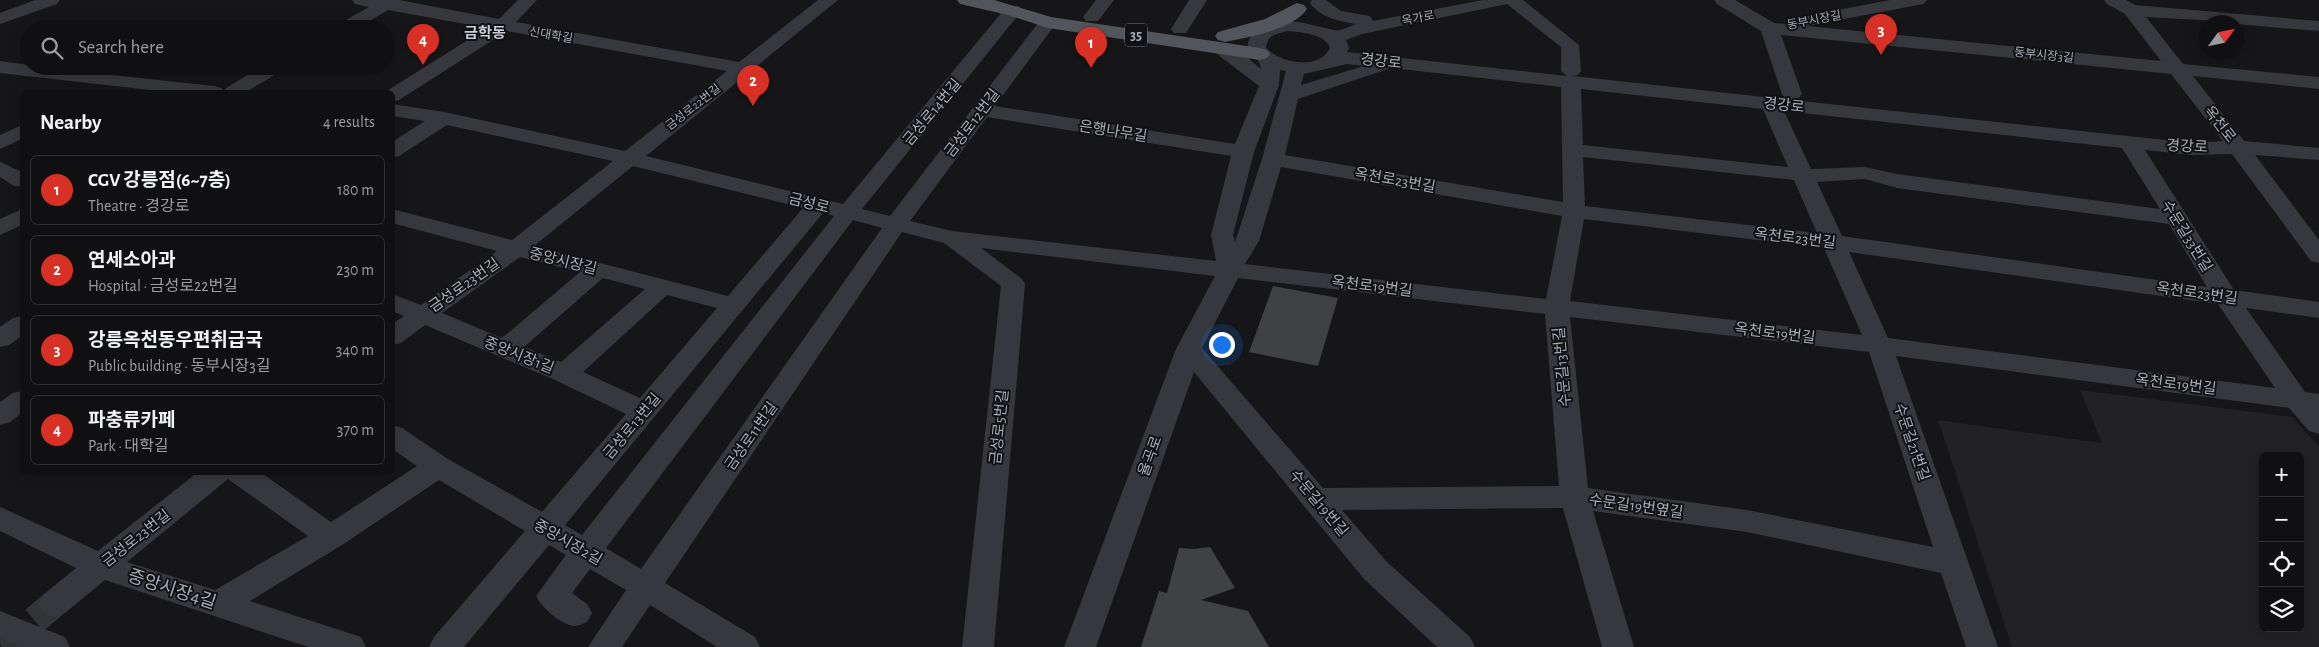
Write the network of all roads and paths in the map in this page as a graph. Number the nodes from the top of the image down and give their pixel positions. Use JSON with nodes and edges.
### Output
{"nodes":[{"id":1,"x":51,"y":0,"type":"edge"},
{"id":2,"x":360,"y":0,"type":"edge"},
{"id":3,"x":528,"y":0,"type":"edge"},
{"id":4,"x":829,"y":0,"type":"edge"},
{"id":5,"x":968,"y":0,"type":"edge"},
{"id":6,"x":1105,"y":0,"type":"edge"},
{"id":7,"x":1198,"y":0,"type":"edge"},
{"id":8,"x":1474,"y":0,"type":"edge"},
{"id":9,"x":1502,"y":0,"type":"edge"},
{"id":10,"x":1512,"y":0,"type":"edge"},
{"id":11,"x":1723,"y":0,"type":"edge"},
{"id":12,"x":1918,"y":0,"type":"edge"},
{"id":13,"x":2113,"y":0,"type":"edge"},
{"id":14,"x":389,"y":3,"type":"edge"},
{"id":15,"x":1305,"y":8,"type":"edge"},
{"id":16,"x":1013,"y":10,"type":"junction"},
{"id":17,"x":2131,"y":10,"type":"junction"},
{"id":18,"x":2,"y":16,"type":"edge"},
{"id":19,"x":1092,"y":17,"type":"junction"},
{"id":20,"x":359,"y":20,"type":"edge"},
{"id":21,"x":1048,"y":22,"type":"junction"},
{"id":22,"x":1371,"y":23,"type":"junction"},
{"id":23,"x":2319,"y":26,"type":"edge"},
{"id":24,"x":501,"y":27,"type":"junction"},
{"id":25,"x":1310,"y":28,"type":"junction"},
{"id":26,"x":1769,"y":28,"type":"junction"},
{"id":27,"x":1180,"y":29,"type":"junction"},
{"id":28,"x":1221,"y":41,"type":"junction"},
{"id":29,"x":1334,"y":48,"type":"junction"},
{"id":30,"x":1261,"y":50,"type":"junction"},
{"id":31,"x":1394,"y":58,"type":"junction"},
{"id":32,"x":1307,"y":67,"type":"junction"},
{"id":33,"x":0,"y":68,"type":"edge"},
{"id":34,"x":742,"y":68,"type":"junction"},
{"id":35,"x":2176,"y":68,"type":"junction"},
{"id":36,"x":20,"y":70,"type":"edge"},
{"id":37,"x":66,"y":75,"type":"edge"},
{"id":38,"x":261,"y":75,"type":"edge"},
{"id":39,"x":1571,"y":76,"type":"junction"},
{"id":40,"x":122,"y":81,"type":"junction"},
{"id":41,"x":2319,"y":83,"type":"edge"},
{"id":42,"x":1269,"y":85,"type":"junction"},
{"id":43,"x":104,"y":90,"type":"edge"},
{"id":44,"x":197,"y":90,"type":"edge"},
{"id":45,"x":236,"y":90,"type":"edge"},
{"id":46,"x":395,"y":94,"type":"edge"},
{"id":47,"x":1792,"y":94,"type":"junction"},
{"id":48,"x":1290,"y":95,"type":"junction"},
{"id":49,"x":1770,"y":104,"type":"junction"},
{"id":50,"x":395,"y":110,"type":"edge"},
{"id":51,"x":982,"y":110,"type":"junction"},
{"id":52,"x":444,"y":118,"type":"junction"},
{"id":53,"x":20,"y":132,"type":"edge"},
{"id":54,"x":2129,"y":142,"type":"junction"},
{"id":55,"x":0,"y":143,"type":"edge"},
{"id":56,"x":2238,"y":147,"type":"junction"},
{"id":57,"x":395,"y":150,"type":"edge"},
{"id":58,"x":1573,"y":150,"type":"junction"},
{"id":59,"x":1243,"y":152,"type":"junction"},
{"id":60,"x":2319,"y":154,"type":"edge"},
{"id":61,"x":628,"y":158,"type":"junction"},
{"id":62,"x":1273,"y":159,"type":"junction"},
{"id":63,"x":0,"y":168,"type":"edge"},
{"id":64,"x":1810,"y":175,"type":"junction"},
{"id":65,"x":20,"y":180,"type":"edge"},
{"id":66,"x":818,"y":205,"type":"junction"},
{"id":67,"x":1574,"y":211,"type":"junction"},
{"id":68,"x":848,"y":212,"type":"junction"},
{"id":69,"x":20,"y":217,"type":"edge"},
{"id":70,"x":395,"y":217,"type":"edge"},
{"id":71,"x":2177,"y":218,"type":"junction"},
{"id":72,"x":896,"y":224,"type":"junction"},
{"id":73,"x":0,"y":228,"type":"edge"},
{"id":74,"x":952,"y":238,"type":"junction"},
{"id":75,"x":1831,"y":242,"type":"junction"},
{"id":76,"x":515,"y":249,"type":"junction"},
{"id":77,"x":2319,"y":256,"type":"edge"},
{"id":78,"x":598,"y":270,"type":"junction"},
{"id":79,"x":1230,"y":270,"type":"junction"},
{"id":80,"x":662,"y":287,"type":"junction"},
{"id":81,"x":2226,"y":297,"type":"junction"},
{"id":82,"x":395,"y":303,"type":"edge"},
{"id":83,"x":734,"y":305,"type":"junction"},
{"id":84,"x":1557,"y":308,"type":"junction"},
{"id":85,"x":2319,"y":310,"type":"edge"},
{"id":86,"x":422,"y":314,"type":"junction"},
{"id":87,"x":20,"y":325,"type":"edge"},
{"id":88,"x":395,"y":334,"type":"edge"},
{"id":89,"x":0,"y":339,"type":"edge"},
{"id":90,"x":1879,"y":345,"type":"junction"},
{"id":91,"x":505,"y":350,"type":"junction"},
{"id":92,"x":1189,"y":350,"type":"junction"},
{"id":93,"x":564,"y":374,"type":"junction"},
{"id":94,"x":2308,"y":401,"type":"edge"},
{"id":95,"x":644,"y":411,"type":"junction"},
{"id":96,"x":2319,"y":424,"type":"edge"},
{"id":97,"x":395,"y":437,"type":"edge"},
{"id":98,"x":438,"y":466,"type":"junction"},
{"id":99,"x":214,"y":475,"type":"edge"},
{"id":100,"x":242,"y":475,"type":"edge"},
{"id":101,"x":1574,"y":497,"type":"junction"},
{"id":102,"x":1315,"y":499,"type":"junction"},
{"id":103,"x":0,"y":518,"type":"edge"},
{"id":104,"x":544,"y":529,"type":"junction"},
{"id":105,"x":331,"y":537,"type":"junction"},
{"id":106,"x":586,"y":552,"type":"junction"},
{"id":107,"x":1953,"y":563,"type":"junction"},
{"id":108,"x":100,"y":566,"type":"junction"},
{"id":109,"x":647,"y":587,"type":"junction"},
{"id":110,"x":54,"y":604,"type":"tunnel mouth"},
{"id":111,"x":219,"y":604,"type":"junction"},
{"id":112,"x":576,"y":613,"type":"dead end"},
{"id":113,"x":0,"y":624,"type":"edge"},
{"id":114,"x":54,"y":647,"type":"edge"},
{"id":115,"x":350,"y":647,"type":"edge"},
{"id":116,"x":445,"y":647,"type":"edge"},
{"id":117,"x":604,"y":647,"type":"edge"},
{"id":118,"x":744,"y":647,"type":"edge"},
{"id":119,"x":978,"y":647,"type":"edge"},
{"id":120,"x":1080,"y":647,"type":"edge"},
{"id":121,"x":1458,"y":647,"type":"edge"},
{"id":122,"x":1618,"y":647,"type":"edge"},
{"id":123,"x":1982,"y":647,"type":"edge"}],
"edges":[{"from":1,"to":18,"type":"street"},
{"from":2,"to":14,"type":"street","name":"신대학길"},
{"from":3,"to":24,"type":"street"},
{"from":4,"to":34,"type":"street","name":"금성로22번길"},
{"from":5,"to":16,"type":"main road","number":"35"},
{"from":6,"to":19,"type":"street"},
{"from":7,"to":27,"type":"street"},
{"from":8,"to":22,"type":"street","name":"옥가로"},
{"from":9,"to":22,"type":"street","name":"옥가로"},
{"from":10,"to":39,"type":"street","name":"수문길13번길"},
{"from":11,"to":26,"type":"street"},
{"from":12,"to":26,"type":"street","name":"동부시장길"},
{"from":13,"to":17,"type":"street","name":"옥천로"},
{"from":14,"to":20,"type":"street"},
{"from":14,"to":24,"type":"street","name":"신대학길"},
{"from":15,"to":22,"type":"street"},
{"from":15,"to":25,"type":"street"},
{"from":15,"to":25,"type":"street"},
{"from":15,"to":28,"type":"main road"},
{"from":15,"to":30,"type":"street"},
{"from":16,"to":19,"type":"main road","number":"35"},
{"from":16,"to":21,"type":"main road","number":"35"},
{"from":16,"to":68,"type":"street","name":"금성로14번길"},
{"from":17,"to":23,"type":"street"},
{"from":17,"to":35,"type":"street","name":"옥천로"},
{"from":19,"to":27,"type":"main road","number":"35"},
{"from":21,"to":28,"type":"main road","number":"35"},
{"from":21,"to":51,"type":"street","name":"금성로12번길"},
{"from":22,"to":25,"type":"street","name":"옥가로"},
{"from":22,"to":29,"type":"street","name":"옥가로"},
{"from":22,"to":31,"type":"street"},
{"from":24,"to":34,"type":"street","name":"신대학길"},
{"from":24,"to":46,"type":"street"},
{"from":25,"to":29,"type":"street"},
{"from":26,"to":35,"type":"street","name":"동부시장3길"},
{"from":26,"to":47,"type":"street"},
{"from":27,"to":28,"type":"main road","number":"35"},
{"from":28,"to":30,"type":"main road","number":"35"},
{"from":28,"to":42,"type":"street"},
{"from":29,"to":31,"type":"street","name":"경강로"},
{"from":29,"to":32,"type":"street"},
{"from":30,"to":32,"type":"street"},
{"from":30,"to":42,"type":"street"},
{"from":31,"to":39,"type":"street","name":"경강로"},
{"from":31,"to":48,"type":"street"},
{"from":32,"to":48,"type":"street","name":"율곡로"},
{"from":33,"to":36,"type":"street"},
{"from":34,"to":61,"type":"street","name":"금성로22번길"},
{"from":35,"to":41,"type":"street","name":"동부시장3길"},
{"from":35,"to":56,"type":"street","name":"옥천로"},
{"from":37,"to":40,"type":"street"},
{"from":38,"to":45,"type":"street"},
{"from":39,"to":47,"type":"street","name":"경강로"},
{"from":39,"to":49,"type":"street","name":"경강로"},
{"from":39,"to":58,"type":"street","name":"수문길13번길"},
{"from":40,"to":43,"type":"street"},
{"from":40,"to":44,"type":"street"},
{"from":42,"to":59,"type":"street"},
{"from":47,"to":56,"type":"street","name":"경강로"},
{"from":48,"to":62,"type":"street","name":"율곡로"},
{"from":49,"to":54,"type":"street","name":"경강로"},
{"from":49,"to":64,"type":"street","name":"수문길21번길"},
{"from":50,"to":52,"type":"street","name":"금성로"},
{"from":51,"to":59,"type":"street","name":"은행나무길"},
{"from":51,"to":72,"type":"street","name":"금성로12번길"},
{"from":52,"to":57,"type":"street"},
{"from":52,"to":61,"type":"street","name":"금성로"},
{"from":53,"to":55,"type":"street"},
{"from":54,"to":56,"type":"street","name":"경강로"},
{"from":54,"to":71,"type":"street","name":"수문길33번길"},
{"from":56,"to":60,"type":"street","name":"경강로"},
{"from":56,"to":77,"type":"street","name":"옥천로"},
{"from":58,"to":64,"type":"street"},
{"from":58,"to":67,"type":"street","name":"수문길13번길"},
{"from":59,"to":79,"type":"street"},
{"from":61,"to":66,"type":"street","name":"금성로"},
{"from":61,"to":76,"type":"street","name":"금성로23번길"},
{"from":62,"to":67,"type":"street","name":"옥천로23번길"},
{"from":62,"to":79,"type":"street","name":"율곡로"},
{"from":63,"to":65,"type":"street"},
{"from":64,"to":71,"type":"street"},
{"from":64,"to":75,"type":"street","name":"수문길21번길"},
{"from":66,"to":68,"type":"street","name":"금성로"},
{"from":66,"to":83,"type":"street","name":"금성로13번길"},
{"from":67,"to":75,"type":"street","name":"옥천로23번길"},
{"from":67,"to":84,"type":"street","name":"수문길13번길"},
{"from":68,"to":72,"type":"street","name":"금성로"},
{"from":68,"to":106,"type":"street","name":"금성로14번길"},
{"from":69,"to":73,"type":"street"},
{"from":70,"to":76,"type":"street","name":"중앙시장길"},
{"from":71,"to":81,"type":"street","name":"수문길33번길"},
{"from":72,"to":74,"type":"street","name":"금성로"},
{"from":72,"to":109,"type":"street","name":"금성로11번길"},
{"from":74,"to":79,"type":"street","name":"금성로"},
{"from":74,"to":119,"type":"street","name":"금성로5번길"},
{"from":75,"to":81,"type":"street","name":"옥천로23번길"},
{"from":75,"to":90,"type":"street","name":"수문길21번길"},
{"from":76,"to":78,"type":"street","name":"중앙시장길"},
{"from":76,"to":86,"type":"street","name":"금성로23번길"},
{"from":78,"to":80,"type":"street","name":"중앙시장길"},
{"from":78,"to":91,"type":"street"},
{"from":79,"to":84,"type":"street","name":"옥천로19번길"},
{"from":79,"to":92,"type":"street","name":"율곡로"},
{"from":80,"to":83,"type":"street","name":"중앙시장길"},
{"from":80,"to":93,"type":"street"},
{"from":81,"to":85,"type":"street","name":"옥천로23번길"},
{"from":81,"to":94,"type":"street","name":"수문길33번길"},
{"from":82,"to":86,"type":"street","name":"중앙시장1길"},
{"from":83,"to":95,"type":"street","name":"금성로13번길"},
{"from":84,"to":90,"type":"street","name":"옥천로19번길"},
{"from":84,"to":101,"type":"street","name":"수문길13번길"},
{"from":86,"to":88,"type":"street","name":"금성로23번길"},
{"from":86,"to":91,"type":"street","name":"중앙시장1길"},
{"from":87,"to":89,"type":"street"},
{"from":90,"to":94,"type":"street","name":"옥천로19번길"},
{"from":90,"to":107,"type":"street","name":"수문길21번길"},
{"from":91,"to":93,"type":"street","name":"중앙시장1길"},
{"from":92,"to":102,"type":"street","name":"수문길19번길"},
{"from":92,"to":120,"type":"street","name":"율곡로"},
{"from":93,"to":95,"type":"street","name":"중앙시장1길"},
{"from":94,"to":96,"type":"street","name":"수문길33번길"},
{"from":95,"to":104,"type":"street","name":"금성로13번길"},
{"from":97,"to":98,"type":"street","name":"중앙시장2길"},
{"from":98,"to":104,"type":"street","name":"중앙시장2길"},
{"from":98,"to":105,"type":"street"},
{"from":99,"to":108,"type":"street","name":"금성로23번길"},
{"from":100,"to":105,"type":"street"},
{"from":101,"to":102,"type":"street","name":"수문길19번옆길"},
{"from":101,"to":107,"type":"street","name":"수문길19번옆길"},
{"from":101,"to":122,"type":"street","name":"수문길13번길"},
{"from":102,"to":121,"type":"street","name":"수문길19번길"},
{"from":103,"to":108,"type":"street","name":"중앙시장4길"},
{"from":104,"to":106,"type":"street","name":"중앙시장2길"},
{"from":104,"to":116,"type":"street","name":"금성로13번길"},
{"from":105,"to":111,"type":"street"},
{"from":106,"to":109,"type":"street","name":"중앙시장2길"},
{"from":106,"to":112,"type":"street","name":"금성로14번길"},
{"from":107,"to":123,"type":"street","name":"수문길21번길"},
{"from":108,"to":110,"type":"street","name":"금성로23번길"},
{"from":108,"to":111,"type":"street","name":"중앙시장4길"},
{"from":109,"to":117,"type":"street","name":"금성로11번길"},
{"from":109,"to":118,"type":"street","name":"중앙시장2길"},
{"from":111,"to":115,"type":"street","name":"중앙시장4길"},
{"from":113,"to":114,"type":"street"}]}
